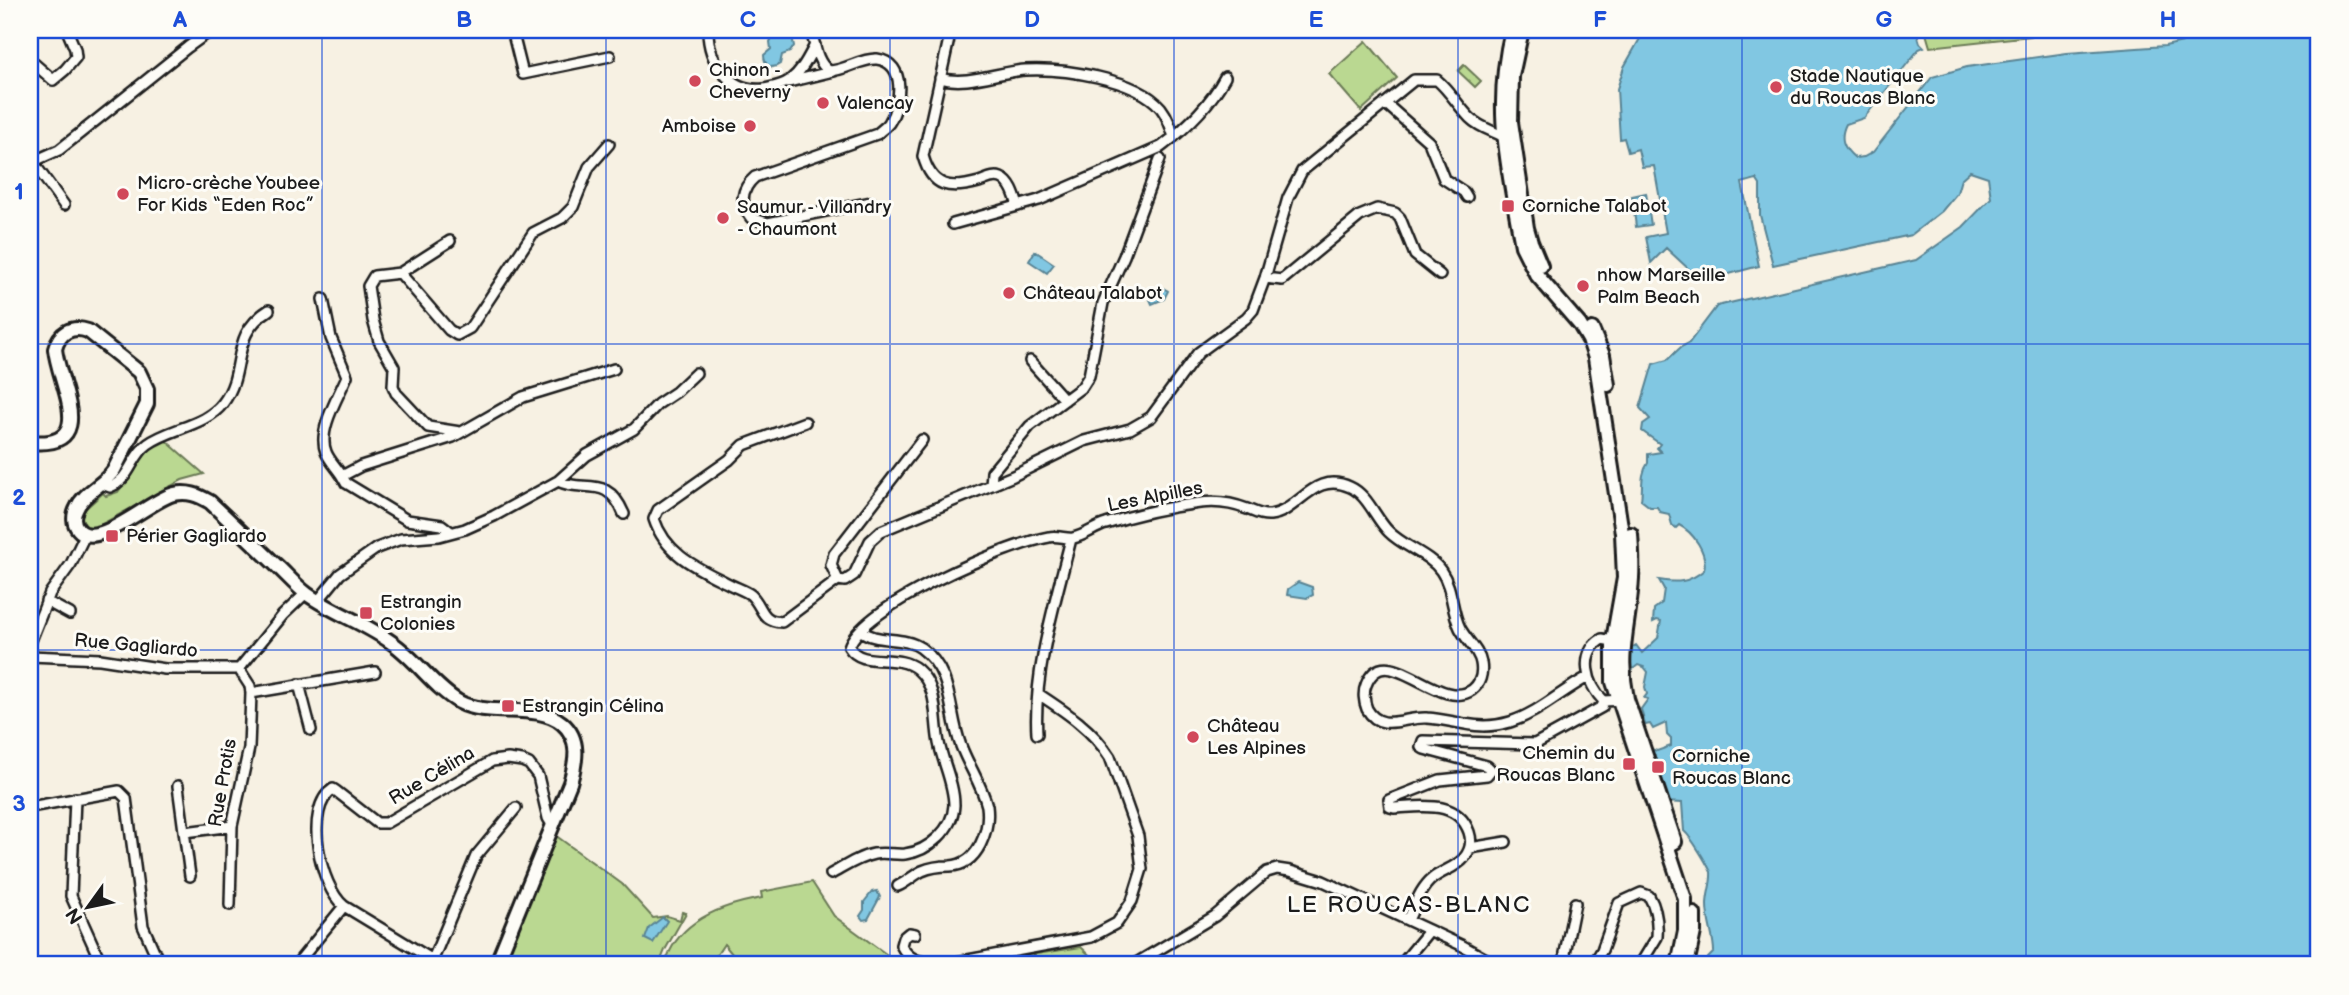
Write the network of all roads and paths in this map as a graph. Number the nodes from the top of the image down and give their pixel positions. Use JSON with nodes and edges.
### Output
{"nodes":[{"id":1,"x":66,"y":30,"type":"edge"},
{"id":2,"x":220,"y":30,"type":"edge"},
{"id":3,"x":512,"y":30,"type":"edge"},
{"id":4,"x":708,"y":30,"type":"edge"},
{"id":5,"x":811,"y":30,"type":"edge"},
{"id":6,"x":950,"y":30,"type":"edge"},
{"id":7,"x":1512,"y":30,"type":"edge"},
{"id":8,"x":1522,"y":30,"type":"edge"},
{"id":9,"x":205,"y":32,"type":"edge"},
{"id":10,"x":815,"y":45,"type":"junction"},
{"id":11,"x":610,"y":56,"type":"dead end"},
{"id":12,"x":30,"y":60,"type":"edge"},
{"id":13,"x":835,"y":71,"type":"junction"},
{"id":14,"x":1225,"y":77,"type":"dead end"},
{"id":15,"x":940,"y":78,"type":"junction"},
{"id":16,"x":784,"y":84,"type":"junction"},
{"id":17,"x":1385,"y":103,"type":"junction"},
{"id":18,"x":1503,"y":136,"type":"junction"},
{"id":19,"x":1174,"y":138,"type":"junction"},
{"id":20,"x":609,"y":144,"type":"dead end"},
{"id":21,"x":1513,"y":146,"type":"junction"},
{"id":22,"x":1160,"y":159,"type":"dead end"},
{"id":23,"x":31,"y":160,"type":"edge"},
{"id":24,"x":1466,"y":197,"type":"dead end"},
{"id":25,"x":871,"y":202,"type":"dead end"},
{"id":26,"x":64,"y":205,"type":"dead end"},
{"id":27,"x":1018,"y":205,"type":"junction"},
{"id":28,"x":953,"y":224,"type":"dead end"},
{"id":29,"x":450,"y":241,"type":"dead end"},
{"id":30,"x":400,"y":273,"type":"junction"},
{"id":31,"x":1440,"y":275,"type":"dead end"},
{"id":32,"x":1265,"y":278,"type":"junction"},
{"id":33,"x":323,"y":299,"type":"dead end"},
{"id":34,"x":269,"y":310,"type":"dead end"},
{"id":35,"x":1030,"y":361,"type":"dead end"},
{"id":36,"x":614,"y":369,"type":"dead end"},
{"id":37,"x":696,"y":373,"type":"dead end"},
{"id":38,"x":1065,"y":400,"type":"junction"},
{"id":39,"x":805,"y":422,"type":"dead end"},
{"id":40,"x":460,"y":432,"type":"junction"},
{"id":41,"x":922,"y":440,"type":"dead end"},
{"id":42,"x":30,"y":442,"type":"edge"},
{"id":43,"x":1004,"y":460,"type":"junction"},
{"id":44,"x":342,"y":476,"type":"junction"},
{"id":45,"x":1013,"y":476,"type":"junction"},
{"id":46,"x":558,"y":481,"type":"junction"},
{"id":47,"x":102,"y":484,"type":"junction"},
{"id":48,"x":991,"y":485,"type":"junction"},
{"id":49,"x":624,"y":514,"type":"dead end"},
{"id":50,"x":451,"y":532,"type":"junction"},
{"id":51,"x":85,"y":535,"type":"junction"},
{"id":52,"x":1071,"y":539,"type":"junction"},
{"id":53,"x":838,"y":580,"type":"junction"},
{"id":54,"x":306,"y":593,"type":"junction"},
{"id":55,"x":46,"y":601,"type":"junction"},
{"id":56,"x":318,"y":601,"type":"junction"},
{"id":57,"x":69,"y":614,"type":"dead end"},
{"id":58,"x":860,"y":630,"type":"junction"},
{"id":59,"x":1620,"y":641,"type":"junction"},
{"id":60,"x":30,"y":643,"type":"edge"},
{"id":61,"x":30,"y":656,"type":"edge"},
{"id":62,"x":239,"y":669,"type":"junction"},
{"id":63,"x":375,"y":672,"type":"dead end"},
{"id":64,"x":1588,"y":677,"type":"junction"},
{"id":65,"x":299,"y":684,"type":"junction"},
{"id":66,"x":251,"y":693,"type":"junction"},
{"id":67,"x":1040,"y":695,"type":"junction"},
{"id":68,"x":1623,"y":700,"type":"junction"},
{"id":69,"x":1604,"y":701,"type":"junction"},
{"id":70,"x":311,"y":730,"type":"dead end"},
{"id":71,"x":1038,"y":734,"type":"dead end"},
{"id":72,"x":178,"y":786,"type":"dead end"},
{"id":73,"x":75,"y":798,"type":"junction"},
{"id":74,"x":30,"y":807,"type":"edge"},
{"id":75,"x":516,"y":808,"type":"dead end"},
{"id":76,"x":553,"y":825,"type":"junction"},
{"id":77,"x":232,"y":826,"type":"junction"},
{"id":78,"x":185,"y":832,"type":"junction"},
{"id":79,"x":1506,"y":842,"type":"dead end"},
{"id":80,"x":1470,"y":848,"type":"junction"},
{"id":81,"x":831,"y":874,"type":"dead end"},
{"id":82,"x":190,"y":876,"type":"dead end"},
{"id":83,"x":898,"y":886,"type":"dead end"},
{"id":84,"x":1575,"y":902,"type":"dead end"},
{"id":85,"x":230,"y":905,"type":"dead end"},
{"id":86,"x":344,"y":905,"type":"junction"},
{"id":87,"x":1408,"y":920,"type":"junction"},
{"id":88,"x":1429,"y":931,"type":"junction"},
{"id":89,"x":915,"y":934,"type":"dead end"},
{"id":90,"x":158,"y":960,"type":"dead end"},
{"id":91,"x":432,"y":963,"type":"edge"},
{"id":92,"x":102,"y":965,"type":"edge"},
{"id":93,"x":296,"y":965,"type":"edge"},
{"id":94,"x":496,"y":965,"type":"edge"},
{"id":95,"x":1133,"y":965,"type":"edge"},
{"id":96,"x":1401,"y":965,"type":"edge"},
{"id":97,"x":1497,"y":965,"type":"edge"},
{"id":98,"x":1567,"y":965,"type":"edge"},
{"id":99,"x":1592,"y":965,"type":"edge"},
{"id":100,"x":1640,"y":965,"type":"edge"},
{"id":101,"x":1678,"y":965,"type":"edge"},
{"id":102,"x":1687,"y":965,"type":"edge"}],
"edges":[{"from":1,"to":12,"type":"street"},
{"from":2,"to":9,"type":"street"},
{"from":3,"to":11,"type":"street"},
{"from":4,"to":16,"type":"street"},
{"from":5,"to":10,"type":"street"},
{"from":6,"to":15,"type":"street"},
{"from":7,"to":18,"type":"main road"},
{"from":8,"to":21,"type":"main road"},
{"from":9,"to":23,"type":"street"},
{"from":10,"to":13,"type":"street"},
{"from":10,"to":16,"type":"street"},
{"from":13,"to":16,"type":"street"},
{"from":13,"to":25,"type":"street"},
{"from":14,"to":19,"type":"street"},
{"from":15,"to":19,"type":"street"},
{"from":15,"to":27,"type":"street"},
{"from":17,"to":18,"type":"street"},
{"from":17,"to":24,"type":"street"},
{"from":17,"to":32,"type":"street"},
{"from":18,"to":21,"type":"street"},
{"from":18,"to":59,"type":"main road"},
{"from":19,"to":27,"type":"street"},
{"from":20,"to":30,"type":"street"},
{"from":21,"to":59,"type":"main road"},
{"from":22,"to":38,"type":"street"},
{"from":23,"to":26,"type":"street"},
{"from":27,"to":28,"type":"street"},
{"from":29,"to":30,"type":"street"},
{"from":30,"to":40,"type":"street"},
{"from":31,"to":32,"type":"street"},
{"from":32,"to":45,"type":"street"},
{"from":33,"to":44,"type":"street"},
{"from":34,"to":47,"type":"street"},
{"from":35,"to":38,"type":"street"},
{"from":36,"to":40,"type":"street"},
{"from":37,"to":46,"type":"street"},
{"from":38,"to":43,"type":"street"},
{"from":39,"to":53,"type":"street"},
{"from":40,"to":44,"type":"street"},
{"from":41,"to":53,"type":"street"},
{"from":42,"to":47,"type":"main road"},
{"from":43,"to":45,"type":"street"},
{"from":43,"to":48,"type":"street"},
{"from":44,"to":50,"type":"street"},
{"from":45,"to":48,"type":"street"},
{"from":46,"to":49,"type":"street"},
{"from":46,"to":50,"type":"street"},
{"from":47,"to":51,"type":"main road"},
{"from":48,"to":53,"type":"street"},
{"from":50,"to":56,"type":"street"},
{"from":51,"to":54,"type":"main road"},
{"from":51,"to":55,"type":"street"},
{"from":52,"to":58,"type":"street","name":"Les Alpilles"},
{"from":52,"to":64,"type":"street","name":"Les Alpilles"},
{"from":52,"to":67,"type":"street"},
{"from":54,"to":56,"type":"main road"},
{"from":54,"to":62,"type":"street"},
{"from":55,"to":57,"type":"street"},
{"from":55,"to":60,"type":"street"},
{"from":56,"to":76,"type":"main road"},
{"from":58,"to":81,"type":"street"},
{"from":58,"to":83,"type":"street"},
{"from":59,"to":64,"type":"street"},
{"from":59,"to":68,"type":"main road"},
{"from":59,"to":68,"type":"main road"},
{"from":61,"to":62,"type":"street","name":"Rue Gagliardo"},
{"from":62,"to":66,"type":"street","name":"Rue Protis"},
{"from":63,"to":65,"type":"street"},
{"from":64,"to":69,"type":"street"},
{"from":65,"to":66,"type":"street"},
{"from":65,"to":70,"type":"street"},
{"from":66,"to":77,"type":"street","name":"Rue Protis"},
{"from":67,"to":71,"type":"street"},
{"from":67,"to":89,"type":"street"},
{"from":68,"to":69,"type":"street"},
{"from":68,"to":101,"type":"main road"},
{"from":68,"to":102,"type":"main road"},
{"from":69,"to":80,"type":"street"},
{"from":72,"to":78,"type":"street"},
{"from":73,"to":74,"type":"street"},
{"from":73,"to":90,"type":"street"},
{"from":73,"to":92,"type":"street"},
{"from":75,"to":91,"type":"street"},
{"from":76,"to":86,"type":"street","name":"Rue Célina"},
{"from":76,"to":94,"type":"main road"},
{"from":77,"to":78,"type":"street"},
{"from":77,"to":85,"type":"street","name":"Rue Protis"},
{"from":78,"to":82,"type":"street"},
{"from":79,"to":80,"type":"street"},
{"from":80,"to":87,"type":"street"},
{"from":84,"to":98,"type":"street"},
{"from":86,"to":91,"type":"street"},
{"from":86,"to":93,"type":"street"},
{"from":87,"to":88,"type":"street"},
{"from":87,"to":95,"type":"street"},
{"from":88,"to":96,"type":"street"},
{"from":88,"to":97,"type":"street"},
{"from":99,"to":100,"type":"street"}]}
